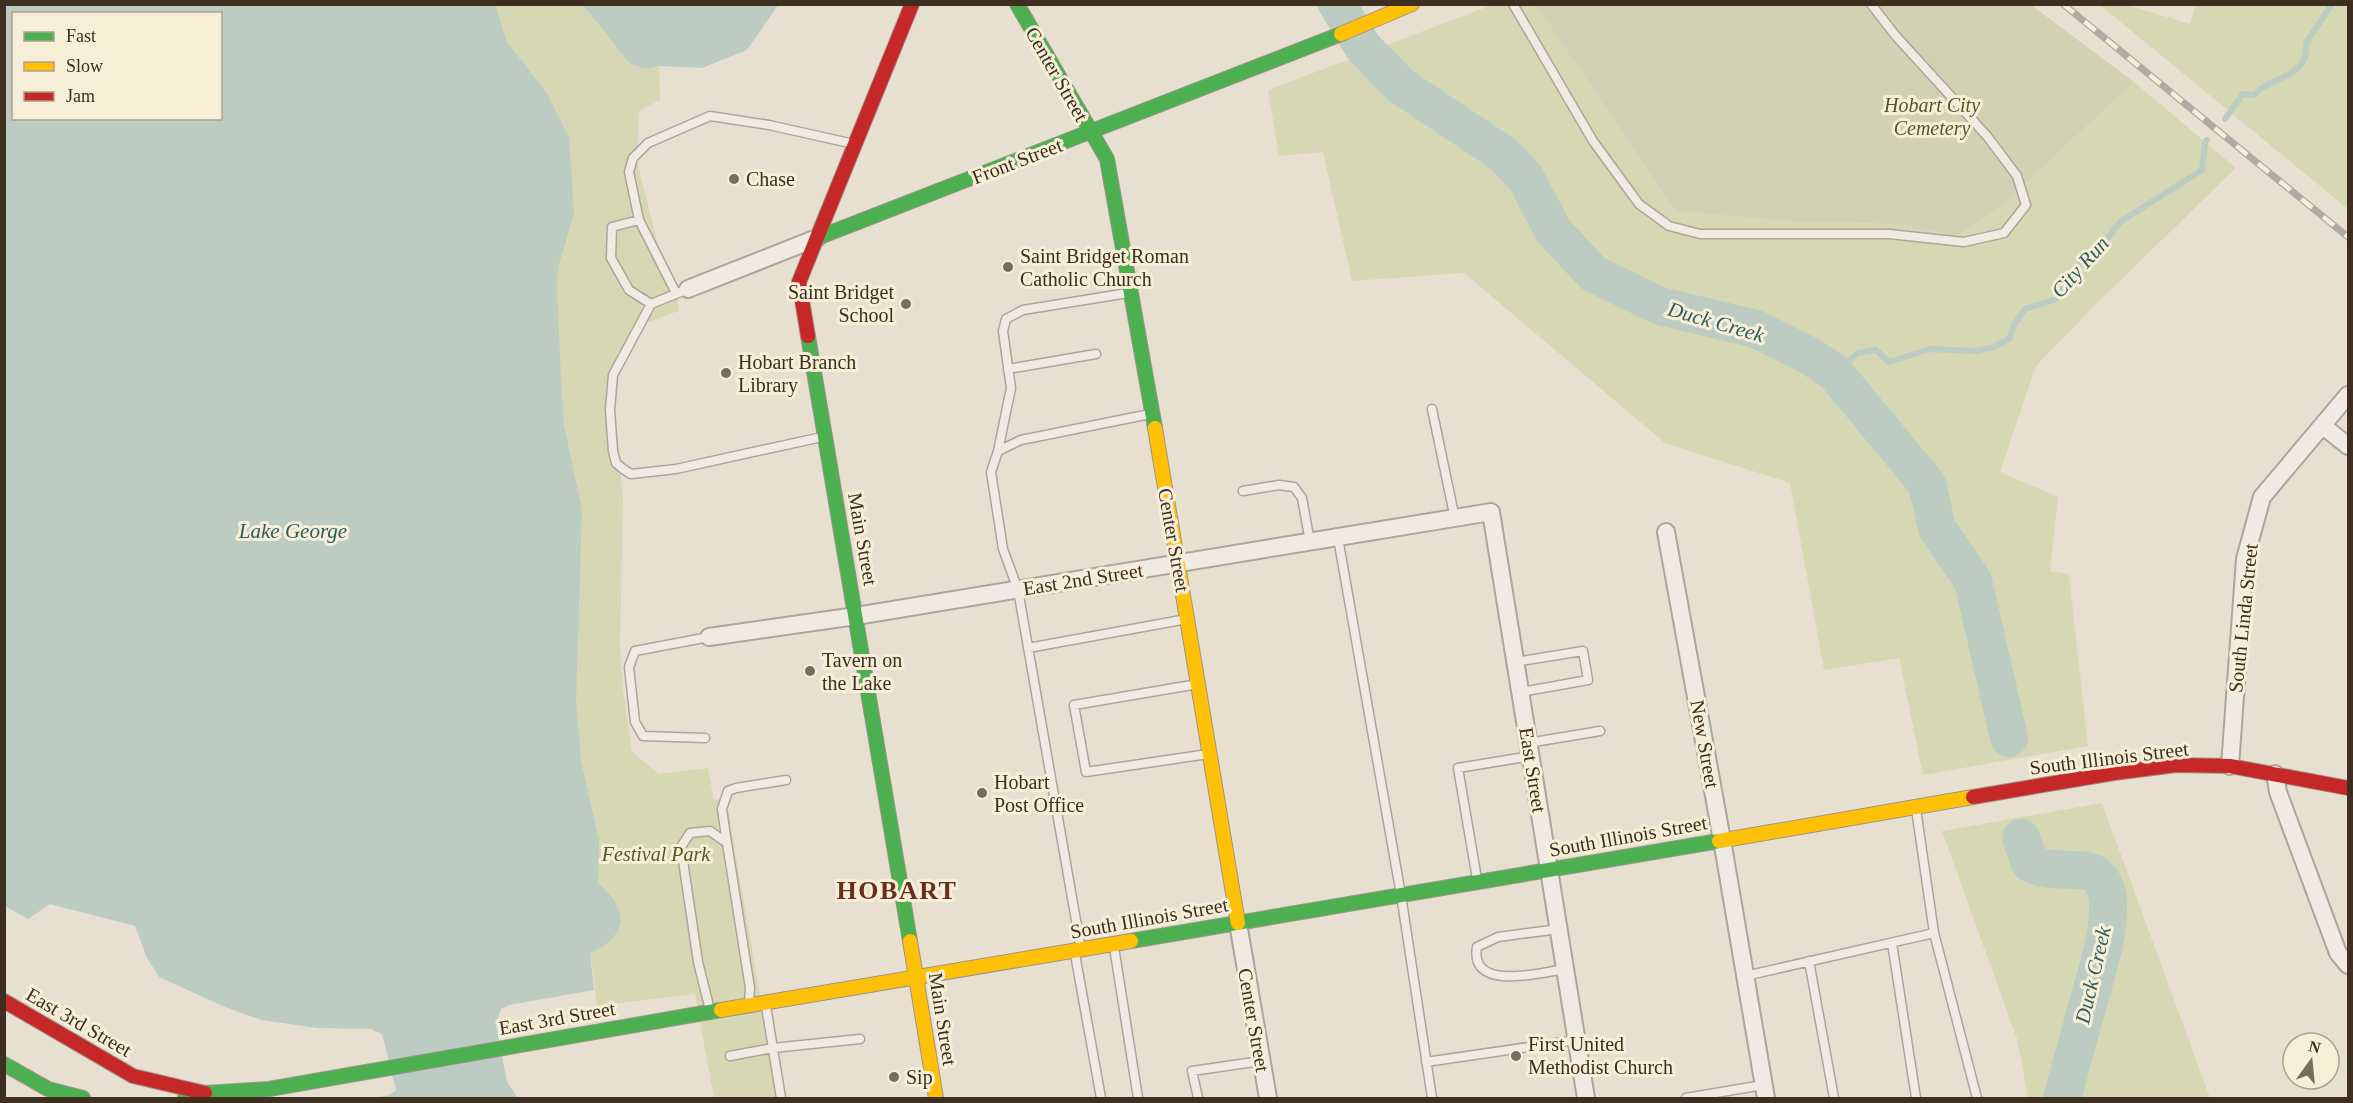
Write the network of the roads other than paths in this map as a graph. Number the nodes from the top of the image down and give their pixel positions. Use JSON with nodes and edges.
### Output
{"nodes":[{"id":1,"x":912,"y":4,"type":"edge"},
{"id":2,"x":1017,"y":4,"type":"edge"},
{"id":3,"x":1412,"y":4,"type":"edge"},
{"id":4,"x":1513,"y":4,"type":"edge"},
{"id":5,"x":1871,"y":4,"type":"edge"},
{"id":6,"x":1091,"y":132,"type":"junction"},
{"id":7,"x":855,"y":144,"type":"junction"},
{"id":8,"x":639,"y":220,"type":"junction"},
{"id":9,"x":817,"y":238,"type":"junction"},
{"id":10,"x":682,"y":291,"type":"junction"},
{"id":11,"x":1131,"y":293,"type":"junction"},
{"id":12,"x":651,"y":304,"type":"junction"},
{"id":13,"x":1096,"y":354,"type":"dead end"},
{"id":14,"x":1008,"y":369,"type":"junction"},
{"id":15,"x":2349,"y":396,"type":"edge"},
{"id":16,"x":1432,"y":409,"type":"dead end"},
{"id":17,"x":1152,"y":414,"type":"junction"},
{"id":18,"x":2323,"y":426,"type":"junction"},
{"id":19,"x":825,"y":436,"type":"junction"},
{"id":20,"x":2349,"y":446,"type":"edge"},
{"id":21,"x":998,"y":451,"type":"junction"},
{"id":22,"x":1243,"y":491,"type":"dead end"},
{"id":23,"x":1491,"y":512,"type":"joint"},
{"id":24,"x":1455,"y":519,"type":"junction"},
{"id":25,"x":1666,"y":532,"type":"dead end"},
{"id":26,"x":1338,"y":538,"type":"junction"},
{"id":27,"x":1310,"y":542,"type":"junction"},
{"id":28,"x":1179,"y":564,"type":"junction"},
{"id":29,"x":1018,"y":590,"type":"junction"},
{"id":30,"x":856,"y":616,"type":"junction"},
{"id":31,"x":1188,"y":619,"type":"junction"},
{"id":32,"x":709,"y":637,"type":"joint"},
{"id":33,"x":1028,"y":648,"type":"junction"},
{"id":34,"x":1515,"y":662,"type":"junction"},
{"id":35,"x":1198,"y":684,"type":"junction"},
{"id":36,"x":1521,"y":692,"type":"junction"},
{"id":37,"x":1600,"y":731,"type":"dead end"},
{"id":38,"x":705,"y":738,"type":"dead end"},
{"id":39,"x":1529,"y":749,"type":"junction"},
{"id":40,"x":1210,"y":753,"type":"junction"},
{"id":41,"x":2230,"y":766,"type":"junction"},
{"id":42,"x":2275,"y":774,"type":"junction"},
{"id":43,"x":786,"y":780,"type":"dead end"},
{"id":44,"x":2349,"y":788,"type":"edge"},
{"id":45,"x":1916,"y":807,"type":"junction"},
{"id":46,"x":1722,"y":840,"type":"junction"},
{"id":47,"x":727,"y":843,"type":"junction"},
{"id":48,"x":1549,"y":870,"type":"junction"},
{"id":49,"x":1478,"y":882,"type":"junction"},
{"id":50,"x":1401,"y":895,"type":"junction"},
{"id":51,"x":1238,"y":923,"type":"junction"},
{"id":52,"x":1559,"y":929,"type":"junction"},
{"id":53,"x":1934,"y":933,"type":"junction"},
{"id":54,"x":1892,"y":943,"type":"junction"},
{"id":55,"x":1113,"y":944,"type":"junction"},
{"id":56,"x":1078,"y":950,"type":"junction"},
{"id":57,"x":1809,"y":961,"type":"junction"},
{"id":58,"x":2349,"y":965,"type":"edge"},
{"id":59,"x":1565,"y":969,"type":"junction"},
{"id":60,"x":1745,"y":976,"type":"junction"},
{"id":61,"x":916,"y":978,"type":"junction"},
{"id":62,"x":4,"y":1000,"type":"edge"},
{"id":63,"x":766,"y":1002,"type":"junction"},
{"id":64,"x":749,"y":1005,"type":"junction"},
{"id":65,"x":710,"y":1011,"type":"junction"},
{"id":66,"x":860,"y":1039,"type":"dead end"},
{"id":67,"x":1576,"y":1040,"type":"junction"},
{"id":68,"x":773,"y":1048,"type":"junction"},
{"id":69,"x":730,"y":1056,"type":"dead end"},
{"id":70,"x":1261,"y":1061,"type":"junction"},
{"id":71,"x":1426,"y":1062,"type":"junction"},
{"id":72,"x":4,"y":1065,"type":"edge"},
{"id":73,"x":1765,"y":1092,"type":"edge"},
{"id":74,"x":47,"y":1094,"type":"edge"},
{"id":75,"x":211,"y":1095,"type":"edge"},
{"id":76,"x":83,"y":1098,"type":"edge"},
{"id":77,"x":185,"y":1098,"type":"edge"},
{"id":78,"x":781,"y":1098,"type":"edge"},
{"id":79,"x":936,"y":1098,"type":"edge"},
{"id":80,"x":1101,"y":1098,"type":"edge"},
{"id":81,"x":1138,"y":1098,"type":"edge"},
{"id":82,"x":1198,"y":1098,"type":"edge"},
{"id":83,"x":1268,"y":1098,"type":"edge"},
{"id":84,"x":1432,"y":1098,"type":"edge"},
{"id":85,"x":1586,"y":1098,"type":"edge"},
{"id":86,"x":1686,"y":1098,"type":"edge"},
{"id":87,"x":1834,"y":1098,"type":"edge"},
{"id":88,"x":1916,"y":1098,"type":"edge"},
{"id":89,"x":1977,"y":1098,"type":"edge"}],
"edges":[{"from":1,"to":7,"type":"street","name":"Main Street"},
{"from":2,"to":6,"type":"street","name":"Center Street"},
{"from":3,"to":6,"type":"street","name":"Front Street"},
{"from":4,"to":5,"type":"lane"},
{"from":6,"to":9,"type":"street","name":"Front Street"},
{"from":6,"to":11,"type":"street","name":"Center Street"},
{"from":7,"to":8,"type":"lane"},
{"from":7,"to":9,"type":"street","name":"Main Street"},
{"from":8,"to":10,"type":"lane"},
{"from":8,"to":12,"type":"lane"},
{"from":9,"to":10,"type":"street","name":"Front Street"},
{"from":9,"to":19,"type":"street","name":"Main Street"},
{"from":10,"to":12,"type":"lane"},
{"from":11,"to":14,"type":"lane"},
{"from":11,"to":17,"type":"street","name":"Center Street"},
{"from":12,"to":19,"type":"lane"},
{"from":13,"to":14,"type":"lane"},
{"from":14,"to":21,"type":"lane"},
{"from":15,"to":18,"type":"street","name":"South Linda Street"},
{"from":16,"to":24,"type":"lane"},
{"from":17,"to":21,"type":"lane"},
{"from":17,"to":28,"type":"street","name":"Center Street"},
{"from":18,"to":20,"type":"street"},
{"from":18,"to":41,"type":"street","name":"South Linda Street"},
{"from":19,"to":30,"type":"street","name":"Main Street"},
{"from":21,"to":29,"type":"lane"},
{"from":22,"to":27,"type":"lane"},
{"from":23,"to":24,"type":"street","name":"East 2nd Street"},
{"from":23,"to":34,"type":"street","name":"East Street"},
{"from":24,"to":26,"type":"street","name":"East 2nd Street"},
{"from":25,"to":46,"type":"street","name":"New Street"},
{"from":26,"to":27,"type":"street","name":"East 2nd Street"},
{"from":26,"to":50,"type":"lane"},
{"from":27,"to":28,"type":"street","name":"East 2nd Street"},
{"from":28,"to":29,"type":"street","name":"East 2nd Street"},
{"from":28,"to":31,"type":"street","name":"Center Street"},
{"from":29,"to":30,"type":"street","name":"East 2nd Street"},
{"from":29,"to":33,"type":"lane"},
{"from":30,"to":32,"type":"street","name":"East 2nd Street"},
{"from":30,"to":61,"type":"street","name":"Main Street"},
{"from":31,"to":33,"type":"lane"},
{"from":31,"to":35,"type":"street","name":"Center Street"},
{"from":32,"to":38,"type":"lane"},
{"from":33,"to":56,"type":"lane"},
{"from":34,"to":36,"type":"street","name":"East Street"},
{"from":34,"to":36,"type":"lane"},
{"from":35,"to":40,"type":"street","name":"Center Street"},
{"from":35,"to":40,"type":"lane"},
{"from":36,"to":39,"type":"street","name":"East Street"},
{"from":37,"to":39,"type":"lane"},
{"from":39,"to":48,"type":"street","name":"East Street"},
{"from":39,"to":49,"type":"lane"},
{"from":40,"to":51,"type":"street","name":"Center Street"},
{"from":41,"to":42,"type":"street","name":"South Illinois Street"},
{"from":41,"to":45,"type":"street","name":"South Illinois Street"},
{"from":42,"to":44,"type":"street","name":"South Illinois Street"},
{"from":42,"to":58,"type":"street"},
{"from":43,"to":47,"type":"lane"},
{"from":45,"to":46,"type":"street","name":"South Illinois Street"},
{"from":45,"to":53,"type":"lane"},
{"from":46,"to":48,"type":"street","name":"South Illinois Street"},
{"from":46,"to":60,"type":"street","name":"New Street"},
{"from":47,"to":64,"type":"lane"},
{"from":47,"to":65,"type":"lane"},
{"from":48,"to":49,"type":"street","name":"South Illinois Street"},
{"from":48,"to":52,"type":"street","name":"East Street"},
{"from":49,"to":50,"type":"street","name":"South Illinois Street"},
{"from":50,"to":51,"type":"street","name":"South Illinois Street"},
{"from":50,"to":71,"type":"lane"},
{"from":51,"to":55,"type":"street","name":"South Illinois Street"},
{"from":51,"to":70,"type":"street","name":"Center Street"},
{"from":52,"to":59,"type":"street","name":"East Street"},
{"from":52,"to":59,"type":"lane"},
{"from":53,"to":54,"type":"lane"},
{"from":53,"to":89,"type":"lane"},
{"from":54,"to":57,"type":"lane"},
{"from":54,"to":88,"type":"lane"},
{"from":55,"to":56,"type":"street","name":"South Illinois Street"},
{"from":55,"to":81,"type":"lane"},
{"from":56,"to":61,"type":"street","name":"South Illinois Street"},
{"from":56,"to":80,"type":"lane"},
{"from":57,"to":60,"type":"lane"},
{"from":57,"to":87,"type":"lane"},
{"from":59,"to":67,"type":"street","name":"East Street"},
{"from":60,"to":73,"type":"street","name":"New Street"},
{"from":61,"to":63,"type":"street","name":"East 3rd Street"},
{"from":61,"to":79,"type":"street","name":"Main Street"},
{"from":62,"to":75,"type":"street","name":"East 3rd Street"},
{"from":63,"to":64,"type":"street","name":"East 3rd Street"},
{"from":63,"to":68,"type":"lane"},
{"from":64,"to":65,"type":"street","name":"East 3rd Street"},
{"from":65,"to":75,"type":"street","name":"East 3rd Street"},
{"from":66,"to":68,"type":"lane"},
{"from":67,"to":71,"type":"lane"},
{"from":67,"to":85,"type":"street","name":"East Street"},
{"from":68,"to":69,"type":"lane"},
{"from":68,"to":78,"type":"lane"},
{"from":70,"to":82,"type":"lane"},
{"from":70,"to":83,"type":"street","name":"Center Street"},
{"from":71,"to":84,"type":"lane"},
{"from":72,"to":74,"type":"street"},
{"from":73,"to":86,"type":"lane"},
{"from":74,"to":76,"type":"street"},
{"from":75,"to":77,"type":"street","name":"East 3rd Street"}]}
